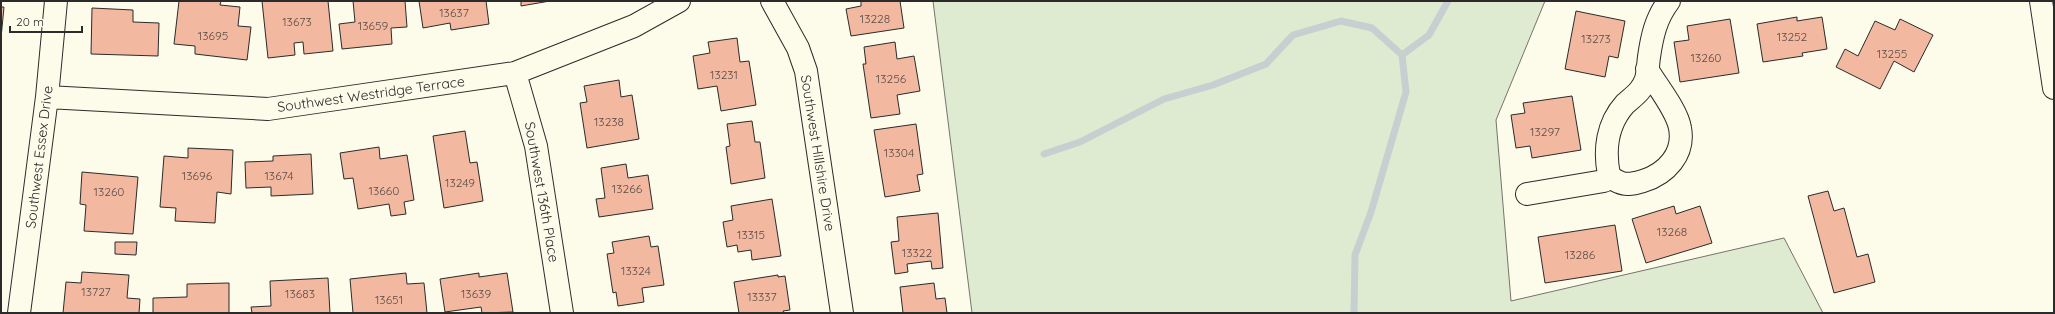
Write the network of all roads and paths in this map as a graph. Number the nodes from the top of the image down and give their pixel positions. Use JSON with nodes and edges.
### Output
{"nodes":[{"id":1,"x":56,"y":1,"type":"edge"},
{"id":2,"x":679,"y":1,"type":"edge"},
{"id":3,"x":772,"y":1,"type":"edge"},
{"id":4,"x":1669,"y":1,"type":"edge"},
{"id":5,"x":2042,"y":1,"type":"edge"},
{"id":6,"x":515,"y":73,"type":"junction"},
{"id":7,"x":1647,"y":74,"type":"junction"},
{"id":8,"x":2054,"y":88,"type":"edge"},
{"id":9,"x":47,"y":97,"type":"junction"},
{"id":10,"x":1609,"y":176,"type":"junction"},
{"id":11,"x":1527,"y":194,"type":"dead end"},
{"id":12,"x":19,"y":313,"type":"edge"},
{"id":13,"x":562,"y":313,"type":"edge"},
{"id":14,"x":842,"y":313,"type":"edge"}],
"edges":[{"from":1,"to":9,"type":"street","name":"Southwest Essex Drive"},
{"from":2,"to":6,"type":"street","name":"Southwest Westridge Terrace"},
{"from":3,"to":14,"type":"street","name":"Southwest Hillshire Drive"},
{"from":4,"to":7,"type":"street"},
{"from":5,"to":8,"type":"street"},
{"from":6,"to":9,"type":"street","name":"Southwest Westridge Terrace"},
{"from":6,"to":13,"type":"street","name":"Southwest 136th Place"},
{"from":7,"to":10,"type":"street"},
{"from":7,"to":10,"type":"street"},
{"from":9,"to":12,"type":"street","name":"Southwest Essex Drive"},
{"from":10,"to":11,"type":"street"}]}
